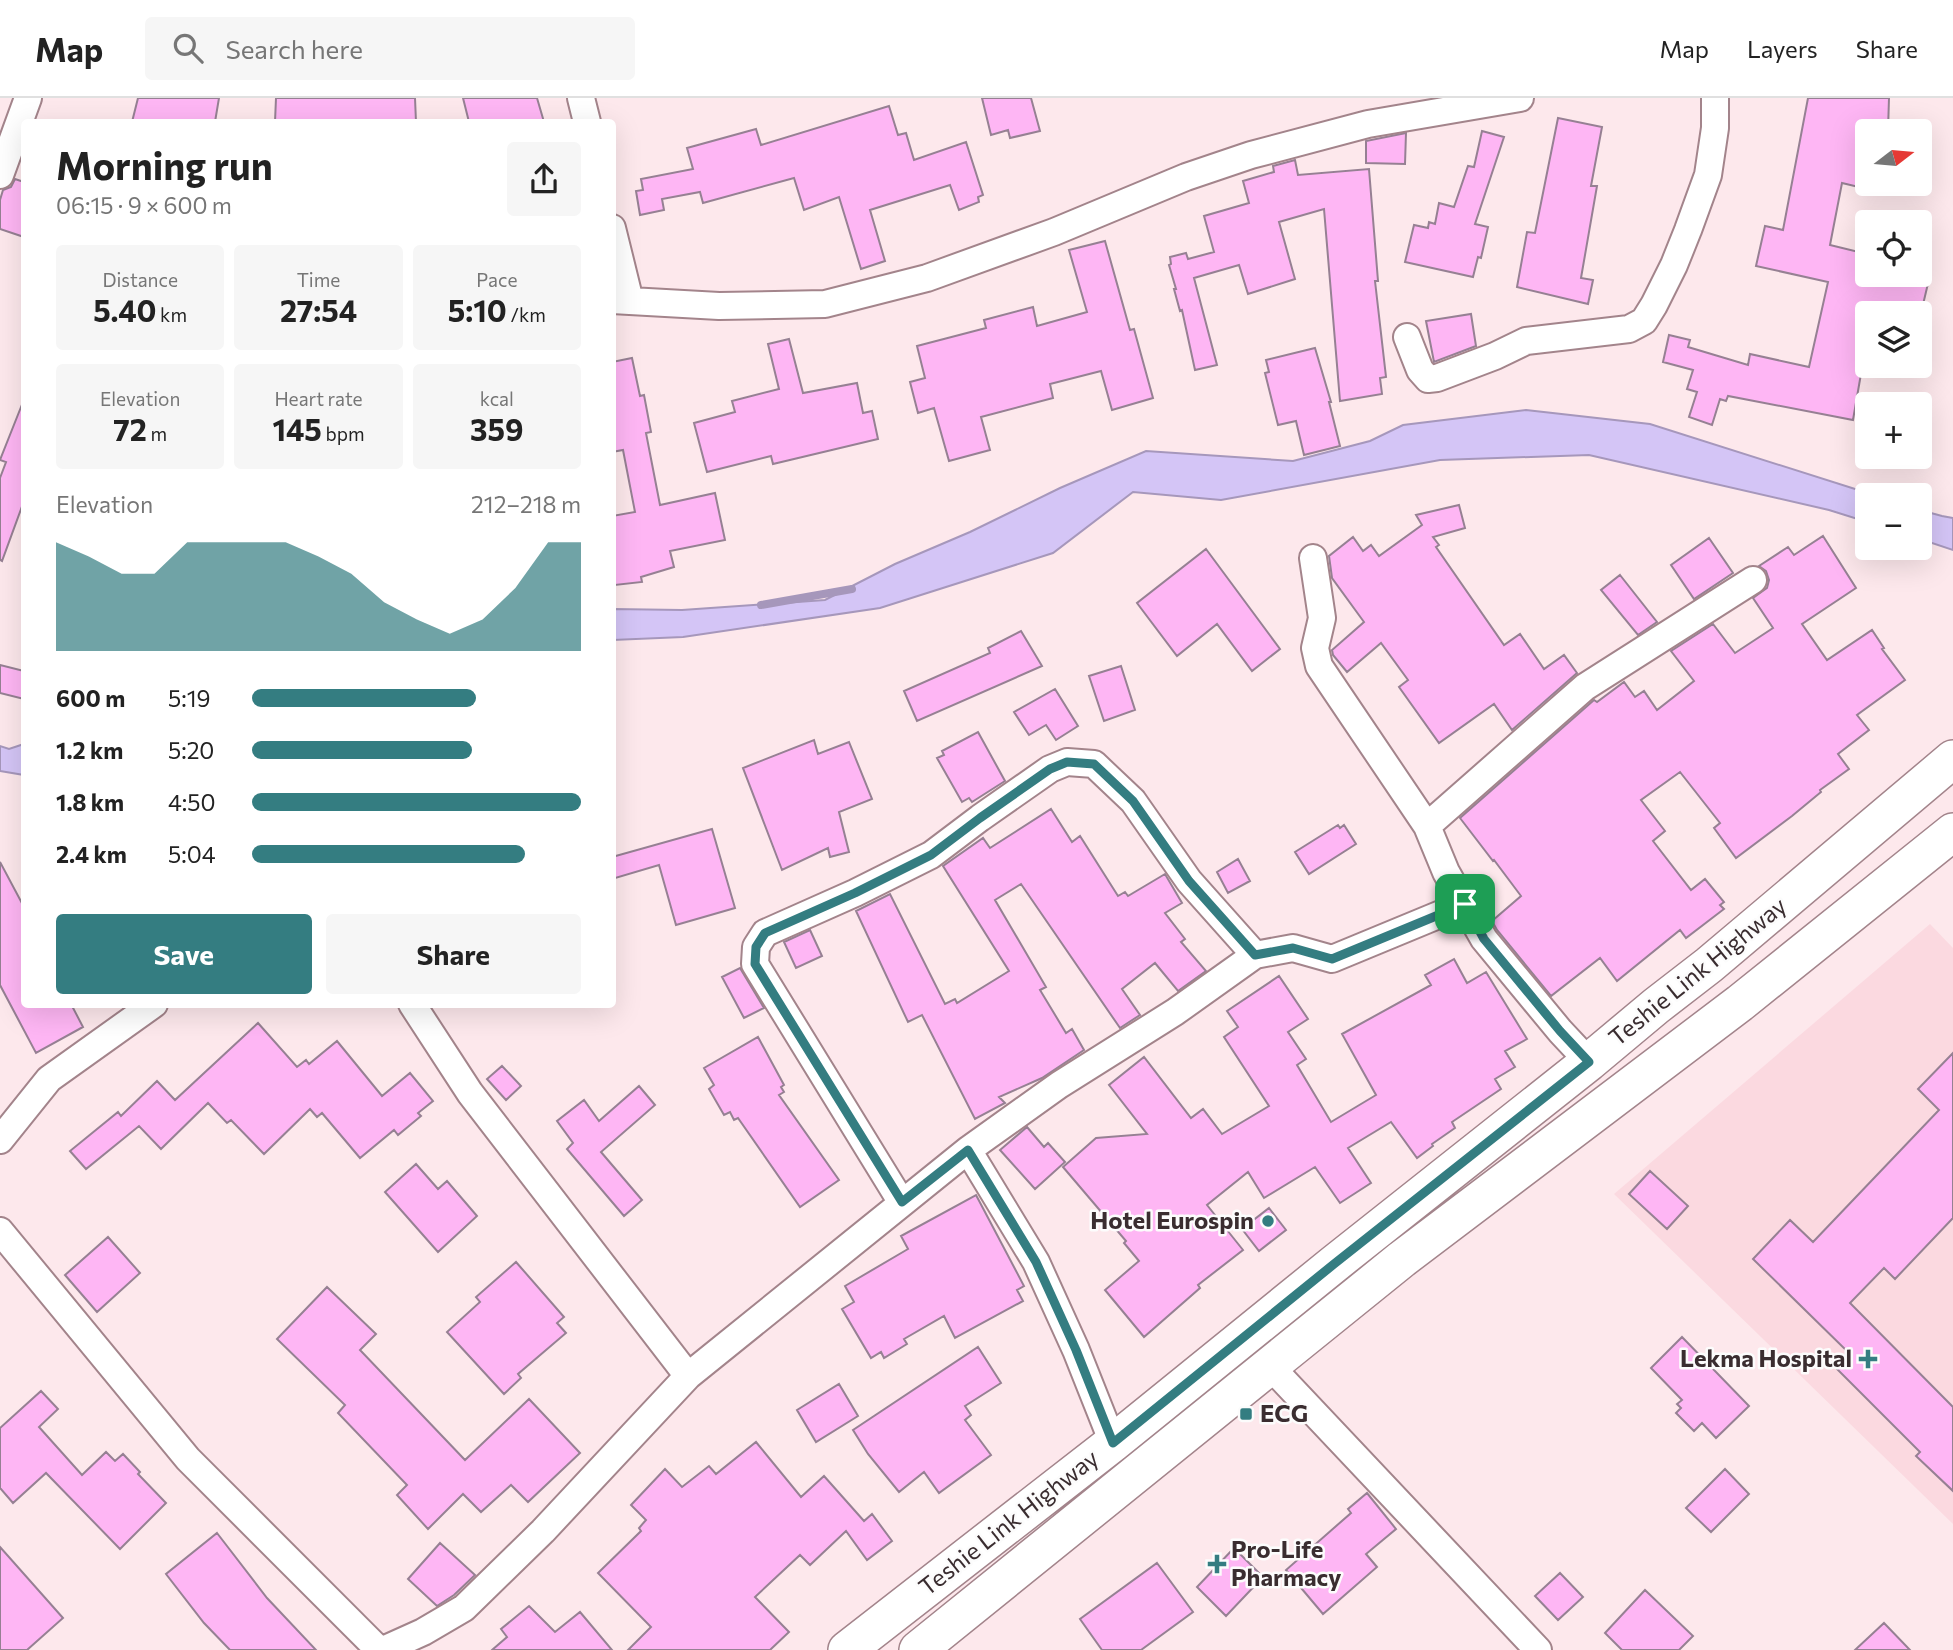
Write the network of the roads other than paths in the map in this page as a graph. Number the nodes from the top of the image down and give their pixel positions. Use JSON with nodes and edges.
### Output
{"nodes":[{"id":1,"x":28,"y":98,"type":"edge"},
{"id":2,"x":581,"y":98,"type":"edge"},
{"id":3,"x":1520,"y":98,"type":"edge"},
{"id":4,"x":1715,"y":98,"type":"edge"},
{"id":5,"x":586,"y":119,"type":"edge"},
{"id":6,"x":0,"y":174,"type":"edge"},
{"id":7,"x":616,"y":260,"type":"edge"},
{"id":8,"x":621,"y":300,"type":"edge"},
{"id":9,"x":1407,"y":337,"type":"dead end"},
{"id":10,"x":1313,"y":558,"type":"dead end"},
{"id":11,"x":1754,"y":580,"type":"dead end"},
{"id":12,"x":1953,"y":759,"type":"edge"},
{"id":13,"x":1427,"y":826,"type":"junction"},
{"id":14,"x":1953,"y":832,"type":"edge"},
{"id":15,"x":1465,"y":904,"type":"junction"},
{"id":16,"x":1255,"y":955,"type":"junction"},
{"id":17,"x":148,"y":1008,"type":"edge"},
{"id":18,"x":415,"y":1008,"type":"edge"},
{"id":19,"x":1589,"y":1062,"type":"junction"},
{"id":20,"x":0,"y":1140,"type":"edge"},
{"id":21,"x":968,"y":1150,"type":"junction"},
{"id":22,"x":902,"y":1202,"type":"junction"},
{"id":23,"x":0,"y":1231,"type":"edge"},
{"id":24,"x":1270,"y":1366,"type":"junction"},
{"id":25,"x":688,"y":1376,"type":"junction"},
{"id":26,"x":1113,"y":1443,"type":"junction"},
{"id":27,"x":381,"y":1650,"type":"edge"},
{"id":28,"x":847,"y":1650,"type":"edge"},
{"id":29,"x":918,"y":1650,"type":"edge"},
{"id":30,"x":1538,"y":1650,"type":"edge"}],
"edges":[{"from":1,"to":6,"type":"street"},
{"from":2,"to":5,"type":"street"},
{"from":3,"to":8,"type":"street"},
{"from":4,"to":9,"type":"street"},
{"from":7,"to":8,"type":"street"},
{"from":10,"to":13,"type":"street"},
{"from":11,"to":13,"type":"street"},
{"from":12,"to":19,"type":"main road","name":"Teshie Link Highway"},
{"from":13,"to":15,"type":"street"},
{"from":14,"to":24,"type":"main road","name":"Teshie Link Highway"},
{"from":15,"to":16,"type":"street"},
{"from":15,"to":19,"type":"street"},
{"from":16,"to":21,"type":"street"},
{"from":16,"to":22,"type":"street"},
{"from":17,"to":20,"type":"street"},
{"from":18,"to":25,"type":"street"},
{"from":19,"to":26,"type":"main road","name":"Teshie Link Highway"},
{"from":21,"to":22,"type":"street"},
{"from":21,"to":26,"type":"street"},
{"from":22,"to":25,"type":"street"},
{"from":23,"to":27,"type":"street"},
{"from":24,"to":29,"type":"main road","name":"Teshie Link Highway"},
{"from":24,"to":30,"type":"street"},
{"from":25,"to":27,"type":"street"},
{"from":26,"to":28,"type":"main road","name":"Teshie Link Highway"}]}
